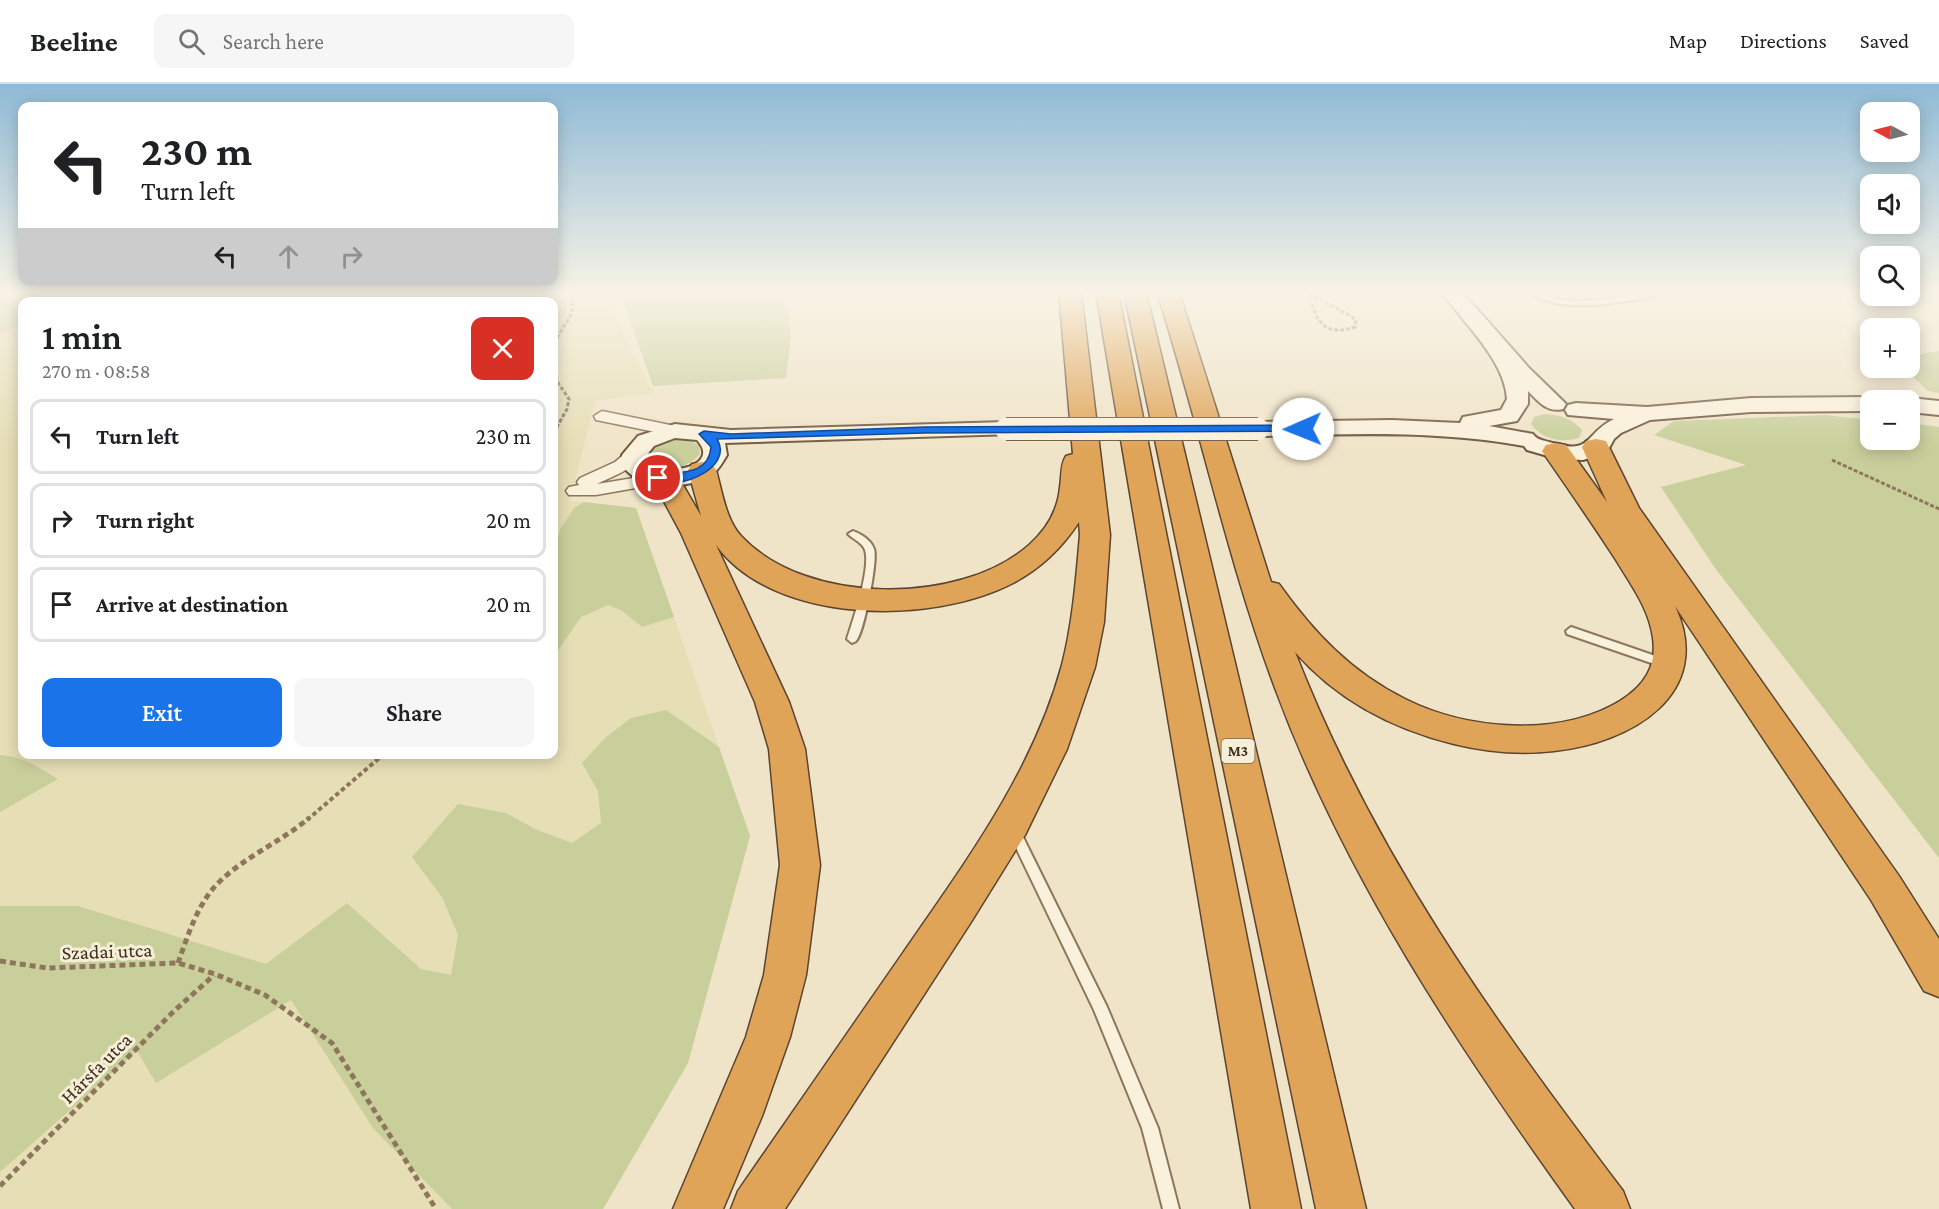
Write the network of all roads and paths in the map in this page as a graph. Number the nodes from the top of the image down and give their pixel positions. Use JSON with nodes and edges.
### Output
{"nodes":[{"id":1,"x":1075,"y":344,"type":"edge"},
{"id":2,"x":1117,"y":344,"type":"edge"},
{"id":3,"x":1147,"y":344,"type":"edge"},
{"id":4,"x":1184,"y":344,"type":"edge"},
{"id":5,"x":1492,"y":344,"type":"edge"},
{"id":6,"x":1496,"y":344,"type":"edge"},
{"id":7,"x":558,"y":383,"type":"edge"},
{"id":8,"x":1079,"y":395,"type":"junction"},
{"id":9,"x":1860,"y":404,"type":"edge"},
{"id":10,"x":1920,"y":406,"type":"edge"},
{"id":11,"x":1565,"y":407,"type":"junction"},
{"id":12,"x":1939,"y":408,"type":"edge"},
{"id":13,"x":1512,"y":412,"type":"junction"},
{"id":14,"x":1647,"y":414,"type":"junction"},
{"id":15,"x":558,"y":425,"type":"edge"},
{"id":16,"x":1417,"y":427,"type":"junction"},
{"id":17,"x":675,"y":431,"type":"junction"},
{"id":18,"x":845,"y":433,"type":"junction"},
{"id":19,"x":704,"y":434,"type":"junction"},
{"id":20,"x":1525,"y":439,"type":"junction"},
{"id":21,"x":1600,"y":442,"type":"junction"},
{"id":22,"x":1556,"y":451,"type":"junction"},
{"id":23,"x":635,"y":452,"type":"junction"},
{"id":24,"x":1832,"y":459,"type":"dead end"},
{"id":25,"x":706,"y":467,"type":"junction"},
{"id":26,"x":662,"y":479,"type":"junction"},
{"id":27,"x":1939,"y":509,"type":"edge"},
{"id":28,"x":853,"y":534,"type":"dead end"},
{"id":29,"x":1251,"y":567,"type":"junction"},
{"id":30,"x":863,"y":600,"type":"junction"},
{"id":31,"x":1571,"y":631,"type":"dead end"},
{"id":32,"x":852,"y":639,"type":"dead end"},
{"id":33,"x":1669,"y":665,"type":"junction"},
{"id":34,"x":378,"y":759,"type":"edge"},
{"id":35,"x":1011,"y":824,"type":"junction"},
{"id":36,"x":0,"y":961,"type":"edge"},
{"id":37,"x":177,"y":963,"type":"junction"},
{"id":38,"x":215,"y":974,"type":"junction"},
{"id":39,"x":1939,"y":978,"type":"edge"},
{"id":40,"x":0,"y":1186,"type":"edge"},
{"id":41,"x":436,"y":1209,"type":"edge"},
{"id":42,"x":698,"y":1209,"type":"edge"},
{"id":43,"x":756,"y":1209,"type":"edge"},
{"id":44,"x":1171,"y":1209,"type":"edge"},
{"id":45,"x":1276,"y":1209,"type":"edge"},
{"id":46,"x":1341,"y":1209,"type":"edge"},
{"id":47,"x":1605,"y":1209,"type":"edge"}],
"edges":[{"from":1,"to":8,"type":"highway"},
{"from":2,"to":45,"type":"highway"},
{"from":3,"to":46,"type":"highway","number":"M3"},
{"from":4,"to":29,"type":"highway"},
{"from":5,"to":13,"type":"street"},
{"from":6,"to":11,"type":"street"},
{"from":7,"to":15,"type":"path"},
{"from":8,"to":30,"type":"highway"},
{"from":8,"to":35,"type":"highway"},
{"from":9,"to":14,"type":"street"},
{"from":10,"to":12,"type":"street"},
{"from":11,"to":13,"type":"street"},
{"from":11,"to":14,"type":"street"},
{"from":11,"to":21,"type":"street"},
{"from":13,"to":16,"type":"street"},
{"from":13,"to":20,"type":"street"},
{"from":14,"to":21,"type":"street"},
{"from":16,"to":18,"type":"street","bridge":true},
{"from":16,"to":20,"type":"street"},
{"from":17,"to":19,"type":"street"},
{"from":17,"to":23,"type":"street"},
{"from":17,"to":23,"type":"street"},
{"from":18,"to":19,"type":"street"},
{"from":18,"to":25,"type":"street"},
{"from":19,"to":25,"type":"street"},
{"from":20,"to":22,"type":"street"},
{"from":21,"to":22,"type":"street"},
{"from":21,"to":39,"type":"highway"},
{"from":22,"to":33,"type":"highway"},
{"from":23,"to":26,"type":"street"},
{"from":23,"to":26,"type":"street"},
{"from":24,"to":27,"type":"path"},
{"from":25,"to":26,"type":"street"},
{"from":25,"to":30,"type":"highway"},
{"from":26,"to":42,"type":"highway"},
{"from":28,"to":30,"type":"lane"},
{"from":29,"to":33,"type":"highway"},
{"from":29,"to":47,"type":"highway"},
{"from":30,"to":32,"type":"lane"},
{"from":31,"to":33,"type":"lane"},
{"from":34,"to":37,"type":"path"},
{"from":35,"to":43,"type":"highway"},
{"from":35,"to":44,"type":"lane"},
{"from":36,"to":37,"type":"path","name":"Szadai utca"},
{"from":37,"to":38,"type":"path","name":"Szadai utca"},
{"from":38,"to":40,"type":"path","name":"Hársfa utca"},
{"from":38,"to":41,"type":"path","name":"Szadai utca"}]}
